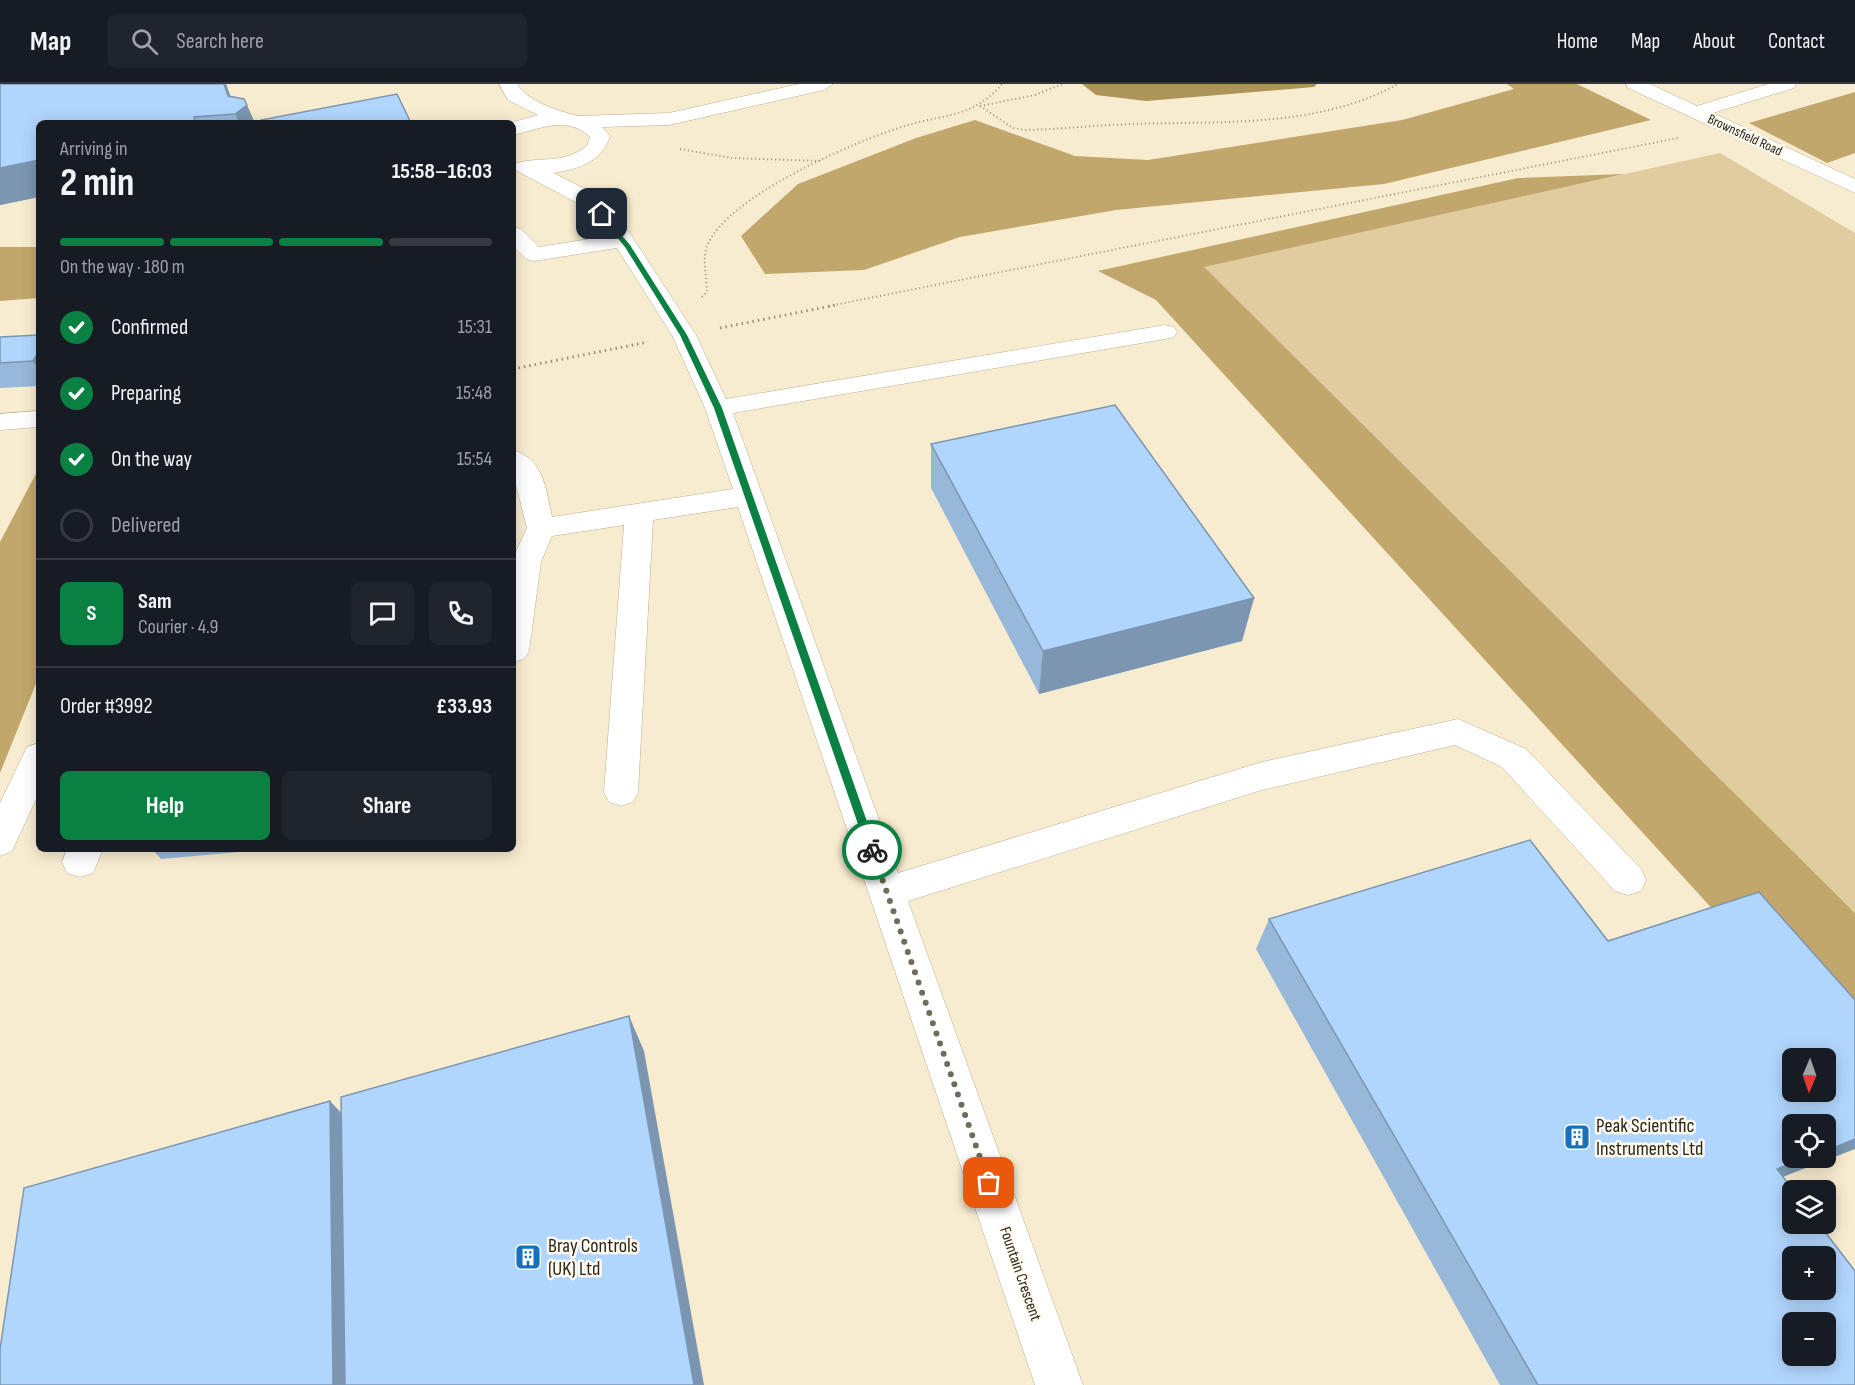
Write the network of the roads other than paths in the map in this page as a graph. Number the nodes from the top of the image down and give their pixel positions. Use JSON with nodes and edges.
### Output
{"nodes":[{"id":1,"x":824,"y":84,"type":"edge"},
{"id":2,"x":1635,"y":84,"type":"edge"},
{"id":3,"x":1787,"y":84,"type":"edge"},
{"id":4,"x":511,"y":90,"type":"edge"},
{"id":5,"x":1697,"y":112,"type":"junction"},
{"id":6,"x":669,"y":118,"type":"junction"},
{"id":7,"x":508,"y":120,"type":"edge"},
{"id":8,"x":571,"y":121,"type":"junction"},
{"id":9,"x":516,"y":128,"type":"edge"},
{"id":10,"x":593,"y":152,"type":"junction"},
{"id":11,"x":520,"y":166,"type":"edge"},
{"id":12,"x":1855,"y":187,"type":"edge"},
{"id":13,"x":591,"y":201,"type":"junction"},
{"id":14,"x":516,"y":237,"type":"edge"},
{"id":15,"x":623,"y":240,"type":"junction"},
{"id":16,"x":1165,"y":332,"type":"dead end"},
{"id":17,"x":718,"y":408,"type":"junction"},
{"id":18,"x":36,"y":419,"type":"edge"},
{"id":19,"x":0,"y":422,"type":"edge"},
{"id":20,"x":516,"y":462,"type":"edge"},
{"id":21,"x":748,"y":496,"type":"junction"},
{"id":22,"x":639,"y":513,"type":"junction"},
{"id":23,"x":541,"y":528,"type":"junction"},
{"id":24,"x":516,"y":630,"type":"edge"},
{"id":25,"x":36,"y":763,"type":"edge"},
{"id":26,"x":621,"y":792,"type":"dead end"},
{"id":27,"x":0,"y":841,"type":"edge"},
{"id":28,"x":1628,"y":879,"type":"dead end"},
{"id":29,"x":887,"y":892,"type":"junction"},
{"id":30,"x":1059,"y":1385,"type":"edge"}],
"edges":[{"from":1,"to":6,"type":"street"},
{"from":2,"to":5,"type":"street","name":"Brownsfield Road"},
{"from":3,"to":5,"type":"street"},
{"from":4,"to":7,"type":"street"},
{"from":4,"to":8,"type":"street"},
{"from":5,"to":12,"type":"street","name":"Brownsfield Road"},
{"from":6,"to":8,"type":"street"},
{"from":6,"to":10,"type":"street"},
{"from":8,"to":9,"type":"street"},
{"from":8,"to":10,"type":"street"},
{"from":10,"to":11,"type":"street"},
{"from":10,"to":13,"type":"street"},
{"from":11,"to":13,"type":"street","name":"Fountain Crescent"},
{"from":13,"to":15,"type":"street","name":"Fountain Crescent"},
{"from":14,"to":15,"type":"street"},
{"from":15,"to":17,"type":"street","name":"Fountain Crescent"},
{"from":16,"to":17,"type":"street"},
{"from":17,"to":21,"type":"street","name":"Fountain Crescent"},
{"from":18,"to":19,"type":"street"},
{"from":20,"to":23,"type":"street"},
{"from":21,"to":22,"type":"street"},
{"from":21,"to":29,"type":"street","name":"Fountain Crescent"},
{"from":22,"to":23,"type":"street"},
{"from":22,"to":26,"type":"street"},
{"from":23,"to":24,"type":"street"},
{"from":25,"to":27,"type":"street"},
{"from":28,"to":29,"type":"street"},
{"from":29,"to":30,"type":"street","name":"Fountain Crescent"}]}
